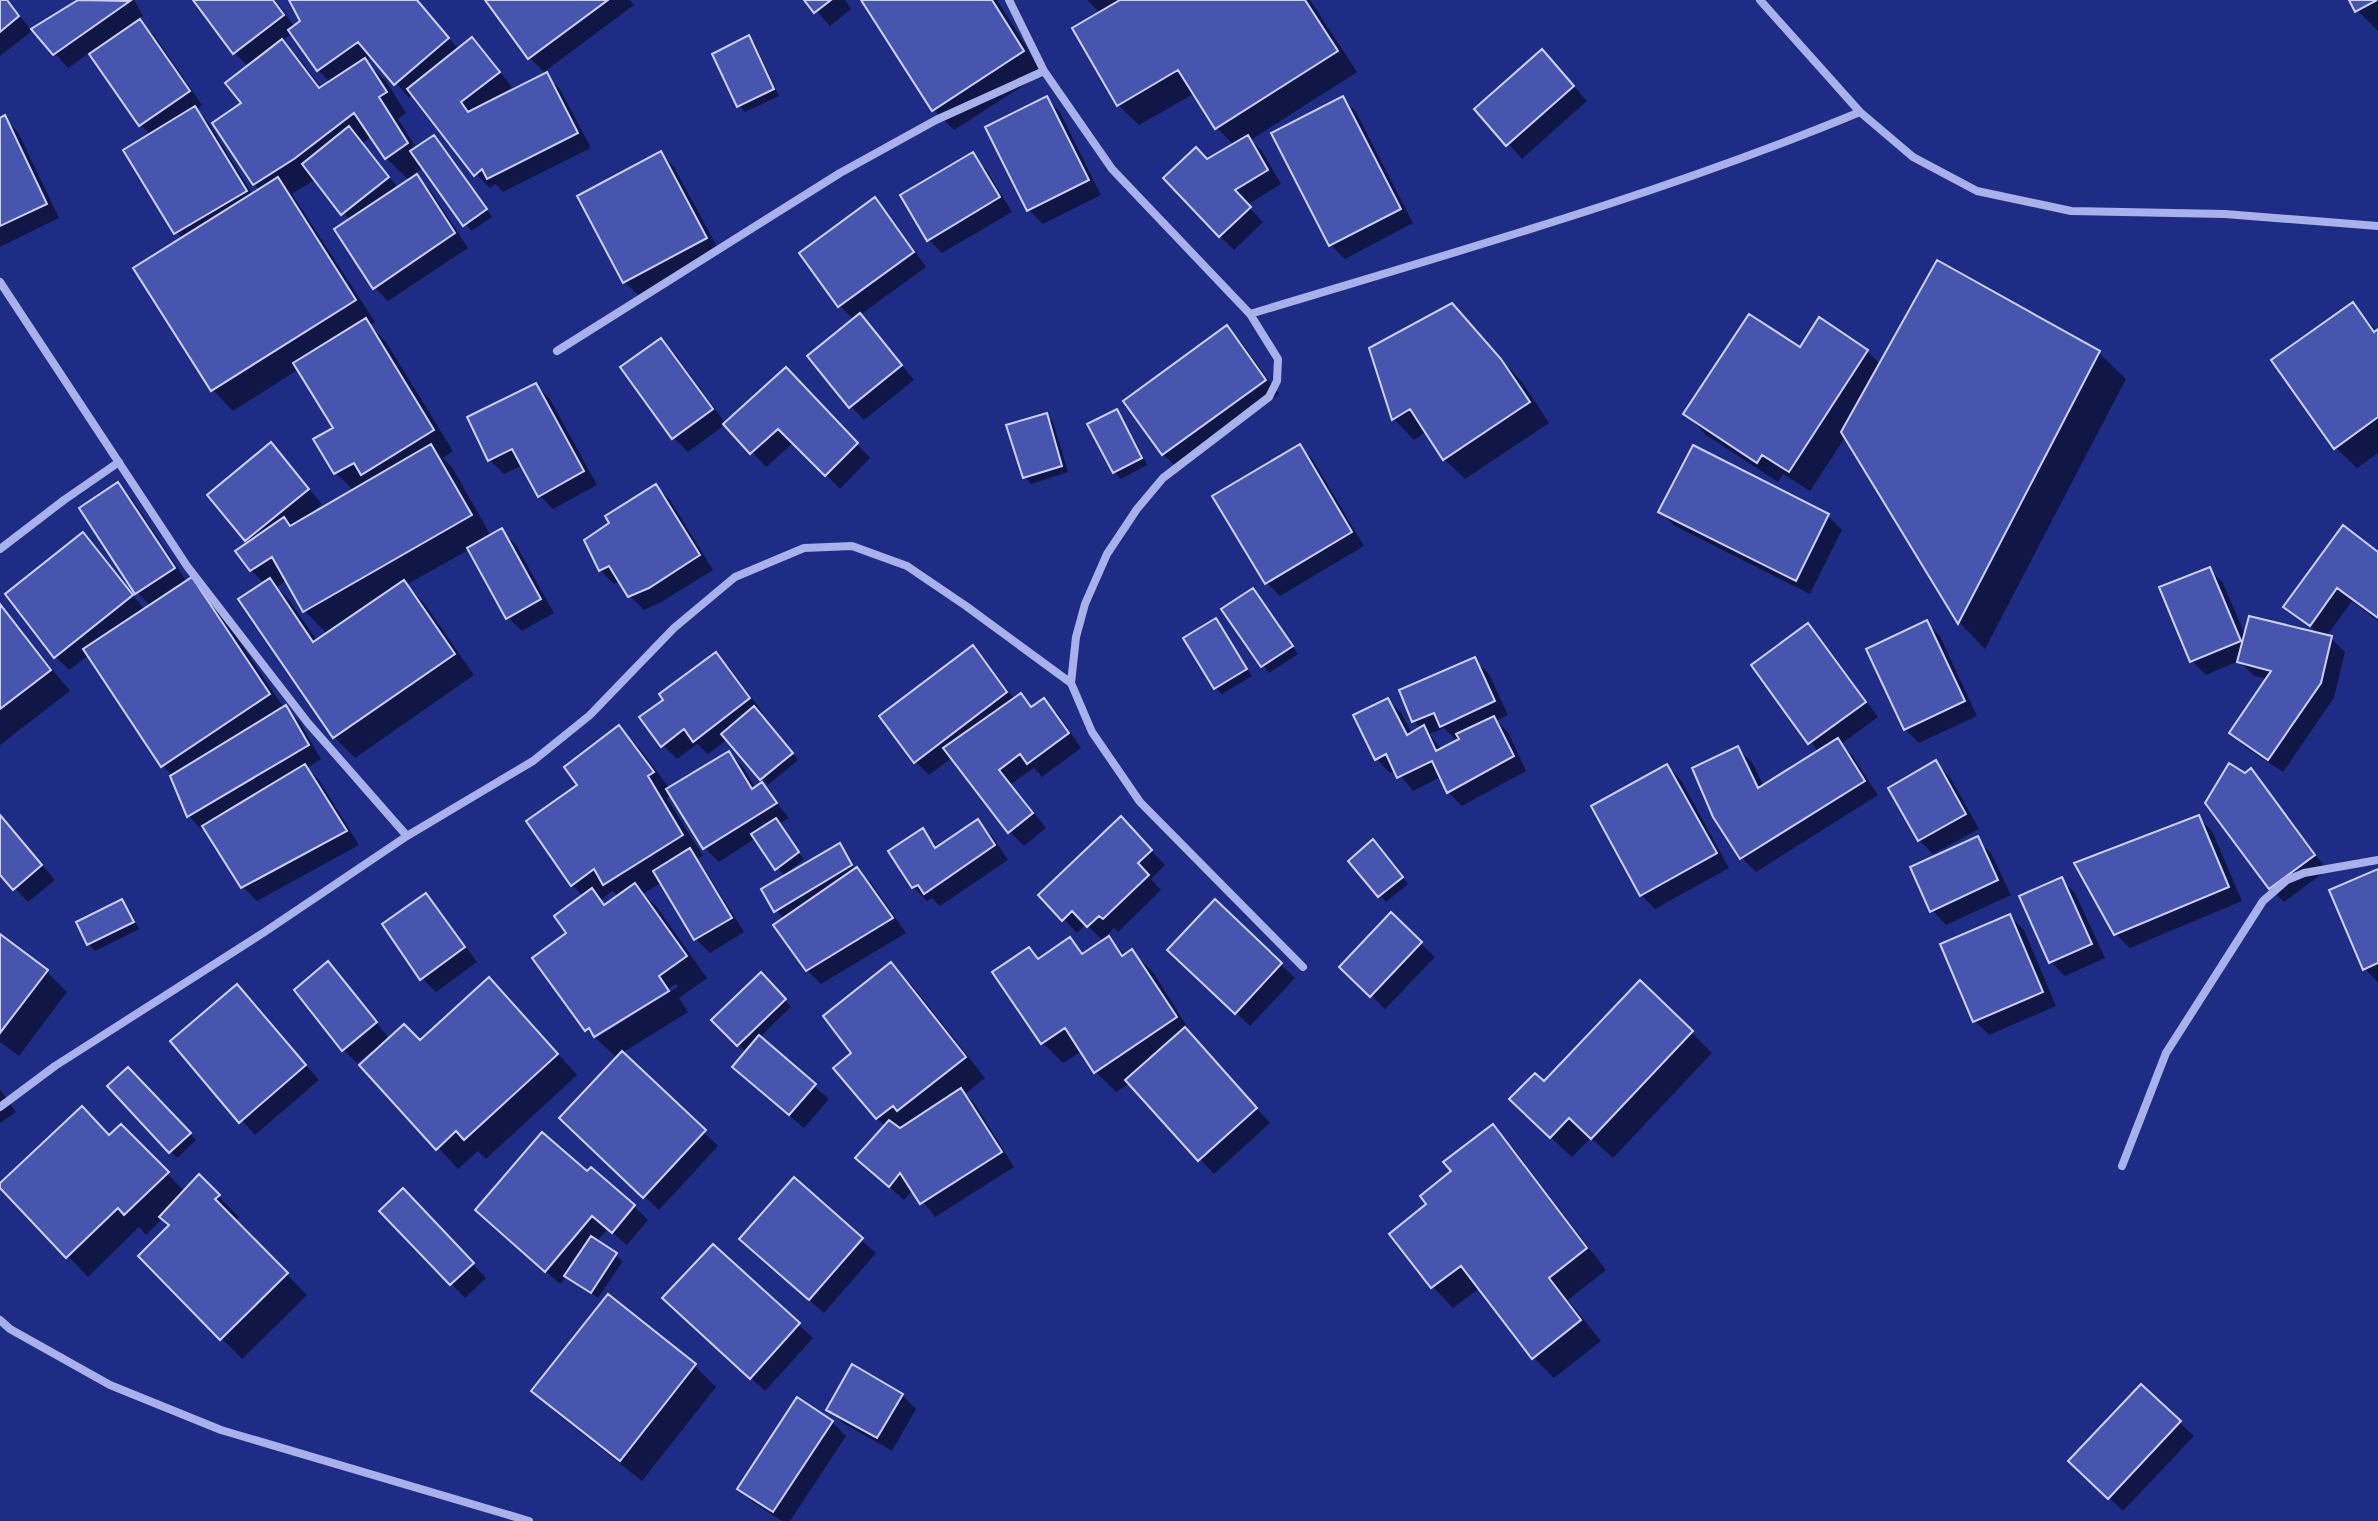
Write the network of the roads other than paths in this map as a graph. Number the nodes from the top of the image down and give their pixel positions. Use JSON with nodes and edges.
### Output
{"nodes":[{"id":1,"x":1009,"y":0,"type":"edge"},
{"id":2,"x":1760,"y":0,"type":"edge"},
{"id":3,"x":1044,"y":71,"type":"junction"},
{"id":4,"x":1860,"y":112,"type":"junction"},
{"id":5,"x":2378,"y":226,"type":"edge"},
{"id":6,"x":0,"y":282,"type":"edge"},
{"id":7,"x":1250,"y":314,"type":"junction"},
{"id":8,"x":557,"y":351,"type":"dead end"},
{"id":9,"x":119,"y":462,"type":"junction"},
{"id":10,"x":0,"y":549,"type":"edge"},
{"id":11,"x":1071,"y":683,"type":"junction"},
{"id":12,"x":407,"y":836,"type":"junction"},
{"id":13,"x":2378,"y":860,"type":"edge"},
{"id":14,"x":1303,"y":967,"type":"dead end"},
{"id":15,"x":0,"y":1107,"type":"edge"},
{"id":16,"x":2122,"y":1166,"type":"dead end"},
{"id":17,"x":0,"y":1320,"type":"edge"},
{"id":18,"x":529,"y":1521,"type":"edge"}],
"edges":[{"from":1,"to":3,"type":"street"},
{"from":2,"to":4,"type":"street"},
{"from":3,"to":7,"type":"street"},
{"from":3,"to":8,"type":"street"},
{"from":4,"to":5,"type":"street"},
{"from":4,"to":7,"type":"street"},
{"from":6,"to":9,"type":"street"},
{"from":7,"to":11,"type":"street"},
{"from":9,"to":10,"type":"street"},
{"from":9,"to":12,"type":"street"},
{"from":11,"to":12,"type":"street"},
{"from":11,"to":14,"type":"street"},
{"from":12,"to":15,"type":"street"},
{"from":13,"to":16,"type":"street"},
{"from":17,"to":18,"type":"street"}]}
